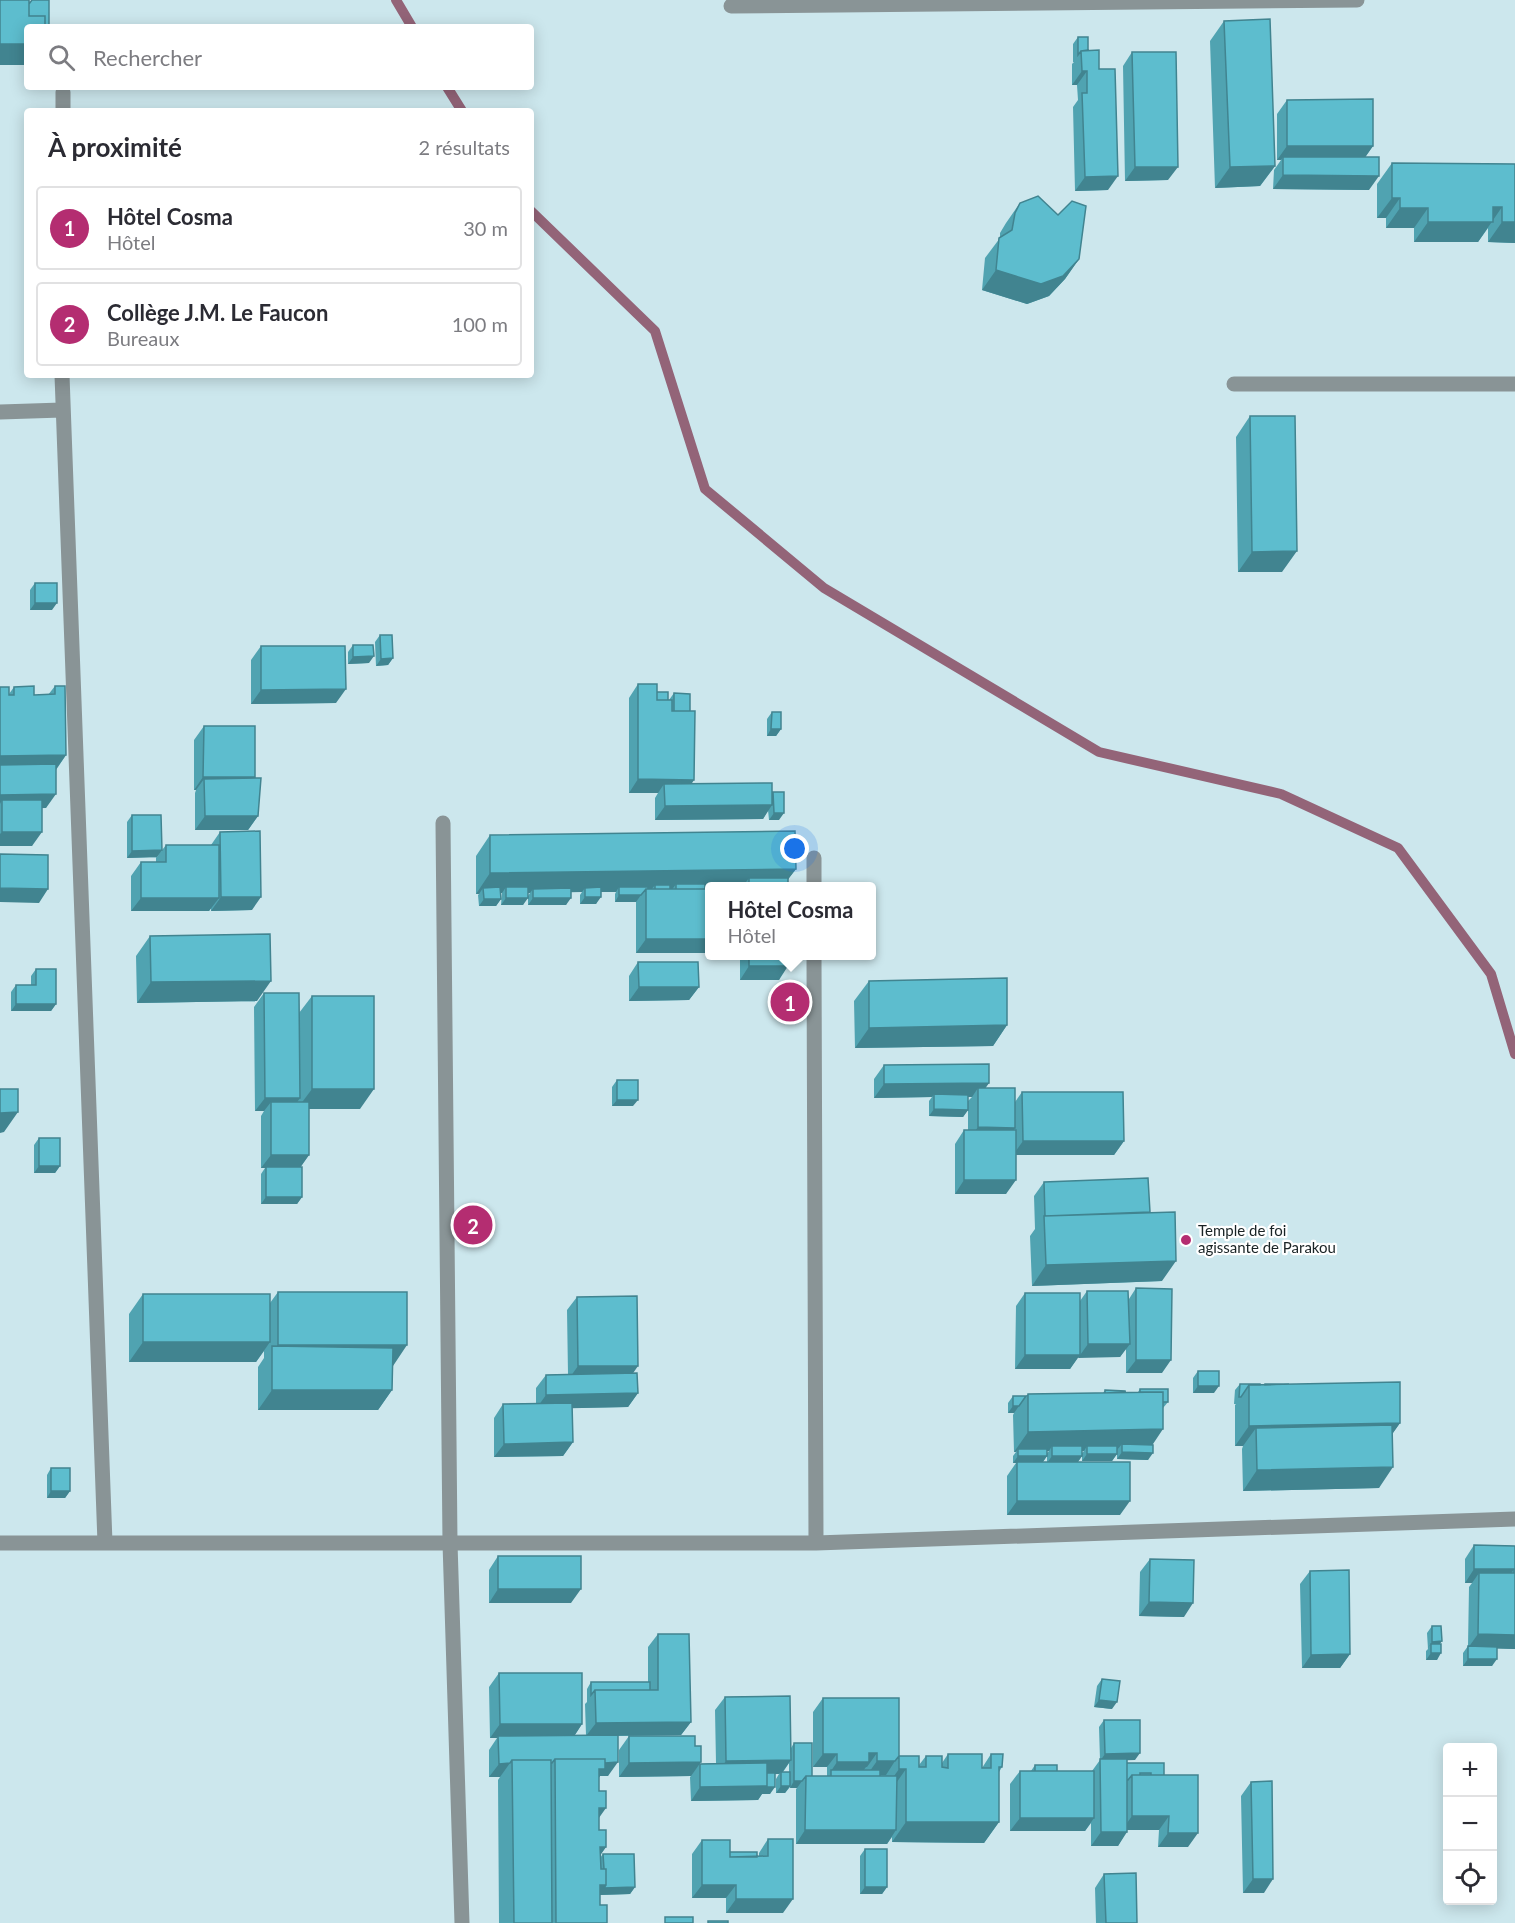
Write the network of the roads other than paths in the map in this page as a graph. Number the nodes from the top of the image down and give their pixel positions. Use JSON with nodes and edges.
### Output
{"nodes":[{"id":1,"x":1358,"y":0,"type":"edge"},
{"id":2,"x":731,"y":6,"type":"dead end"},
{"id":3,"x":63,"y":92,"type":"dead end"},
{"id":4,"x":63,"y":108,"type":"edge"},
{"id":5,"x":63,"y":378,"type":"edge"},
{"id":6,"x":1234,"y":384,"type":"dead end"},
{"id":7,"x":1515,"y":384,"type":"edge"},
{"id":8,"x":62,"y":410,"type":"junction"},
{"id":9,"x":0,"y":412,"type":"edge"},
{"id":10,"x":443,"y":823,"type":"dead end"},
{"id":11,"x":814,"y":858,"type":"dead end"},
{"id":12,"x":814,"y":882,"type":"edge"},
{"id":13,"x":814,"y":960,"type":"edge"},
{"id":14,"x":1515,"y":1519,"type":"edge"},
{"id":15,"x":0,"y":1543,"type":"edge"},
{"id":16,"x":105,"y":1543,"type":"junction"},
{"id":17,"x":450,"y":1543,"type":"junction"},
{"id":18,"x":816,"y":1543,"type":"junction"},
{"id":19,"x":462,"y":1923,"type":"edge"}],
"edges":[{"from":1,"to":2,"type":"street"},
{"from":3,"to":4,"type":"street"},
{"from":5,"to":8,"type":"street"},
{"from":6,"to":7,"type":"street"},
{"from":8,"to":9,"type":"street"},
{"from":8,"to":16,"type":"street"},
{"from":10,"to":17,"type":"street"},
{"from":11,"to":12,"type":"street"},
{"from":13,"to":18,"type":"street"},
{"from":14,"to":18,"type":"street"},
{"from":15,"to":16,"type":"street"},
{"from":16,"to":17,"type":"street"},
{"from":17,"to":18,"type":"street"},
{"from":17,"to":19,"type":"street"}]}
